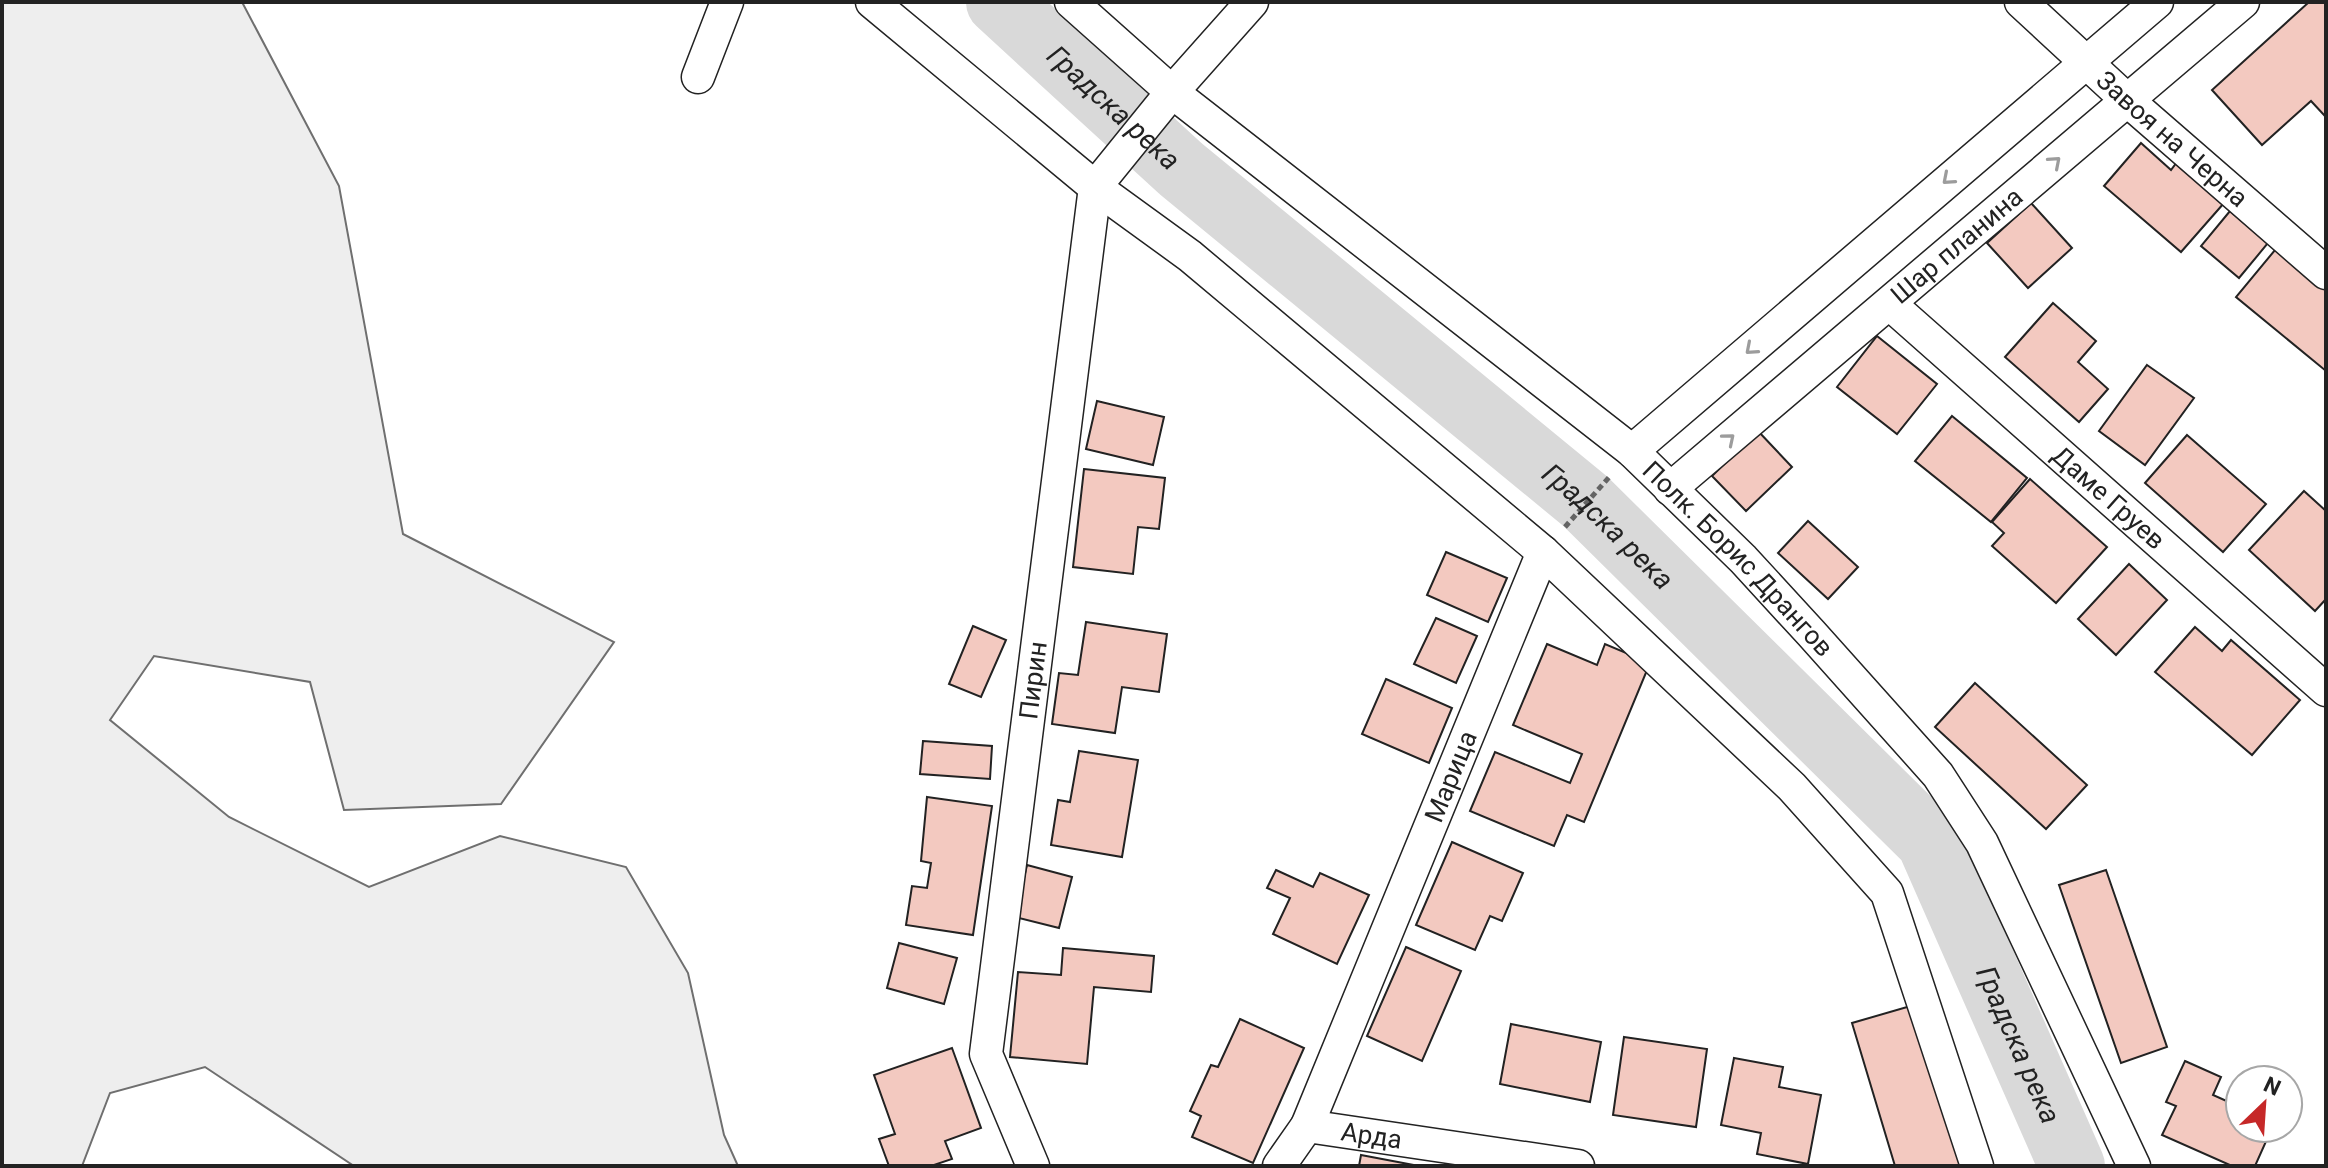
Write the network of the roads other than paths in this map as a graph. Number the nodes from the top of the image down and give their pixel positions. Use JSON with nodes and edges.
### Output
{"nodes":[{"id":1,"x":727,"y":2,"type":"edge"},
{"id":2,"x":872,"y":2,"type":"edge"},
{"id":3,"x":1071,"y":2,"type":"edge"},
{"id":4,"x":1252,"y":2,"type":"edge"},
{"id":5,"x":2021,"y":2,"type":"edge"},
{"id":6,"x":2157,"y":2,"type":"edge"},
{"id":7,"x":2243,"y":2,"type":"edge"},
{"id":8,"x":2085,"y":62,"type":"junction"},
{"id":9,"x":698,"y":77,"type":"dead end"},
{"id":10,"x":1172,"y":92,"type":"junction"},
{"id":11,"x":2127,"y":100,"type":"junction"},
{"id":12,"x":1095,"y":187,"type":"junction"},
{"id":13,"x":2326,"y":273,"type":"edge"},
{"id":14,"x":1890,"y":304,"type":"junction"},
{"id":15,"x":1632,"y":451,"type":"junction"},
{"id":16,"x":1670,"y":489,"type":"junction"},
{"id":17,"x":1543,"y":552,"type":"junction"},
{"id":18,"x":2326,"y":690,"type":"edge"},
{"id":19,"x":1307,"y":1126,"type":"junction"},
{"id":20,"x":1033,"y":1166,"type":"edge"},
{"id":21,"x":1279,"y":1166,"type":"edge"},
{"id":22,"x":1578,"y":1166,"type":"edge"},
{"id":23,"x":1977,"y":1166,"type":"edge"},
{"id":24,"x":2134,"y":1166,"type":"edge"}],
"edges":[{"from":1,"to":9,"type":"street"},
{"from":2,"to":12,"type":"street"},
{"from":3,"to":10,"type":"street","name":"Полк. Борис Дрангов"},
{"from":4,"to":10,"type":"street"},
{"from":5,"to":8,"type":"street","name":"Завоя на Черна"},
{"from":6,"to":8,"type":"street"},
{"from":7,"to":11,"type":"street","name":"Шар планина"},
{"from":8,"to":11,"type":"street","name":"Завоя на Черна"},
{"from":8,"to":15,"type":"street","one_way":true},
{"from":10,"to":12,"type":"street"},
{"from":10,"to":15,"type":"street","name":"Полк. Борис Дрангов"},
{"from":11,"to":13,"type":"street","name":"Завоя на Черна"},
{"from":14,"to":11,"type":"street","name":"Шар планина","one_way":true},
{"from":12,"to":17,"type":"street"},
{"from":12,"to":20,"type":"street","name":"Пирин"},
{"from":16,"to":14,"type":"street","name":"Шар планина","one_way":true},
{"from":14,"to":18,"type":"street","name":"Даме Груев"},
{"from":15,"to":16,"type":"street","name":"Полк. Борис Дрангов"},
{"from":16,"to":24,"type":"street","name":"Полк. Борис Дрангов"},
{"from":17,"to":19,"type":"street","name":"Марица"},
{"from":17,"to":23,"type":"street"},
{"from":19,"to":21,"type":"street","name":"Арда"},
{"from":19,"to":22,"type":"street","name":"Арда"}]}
